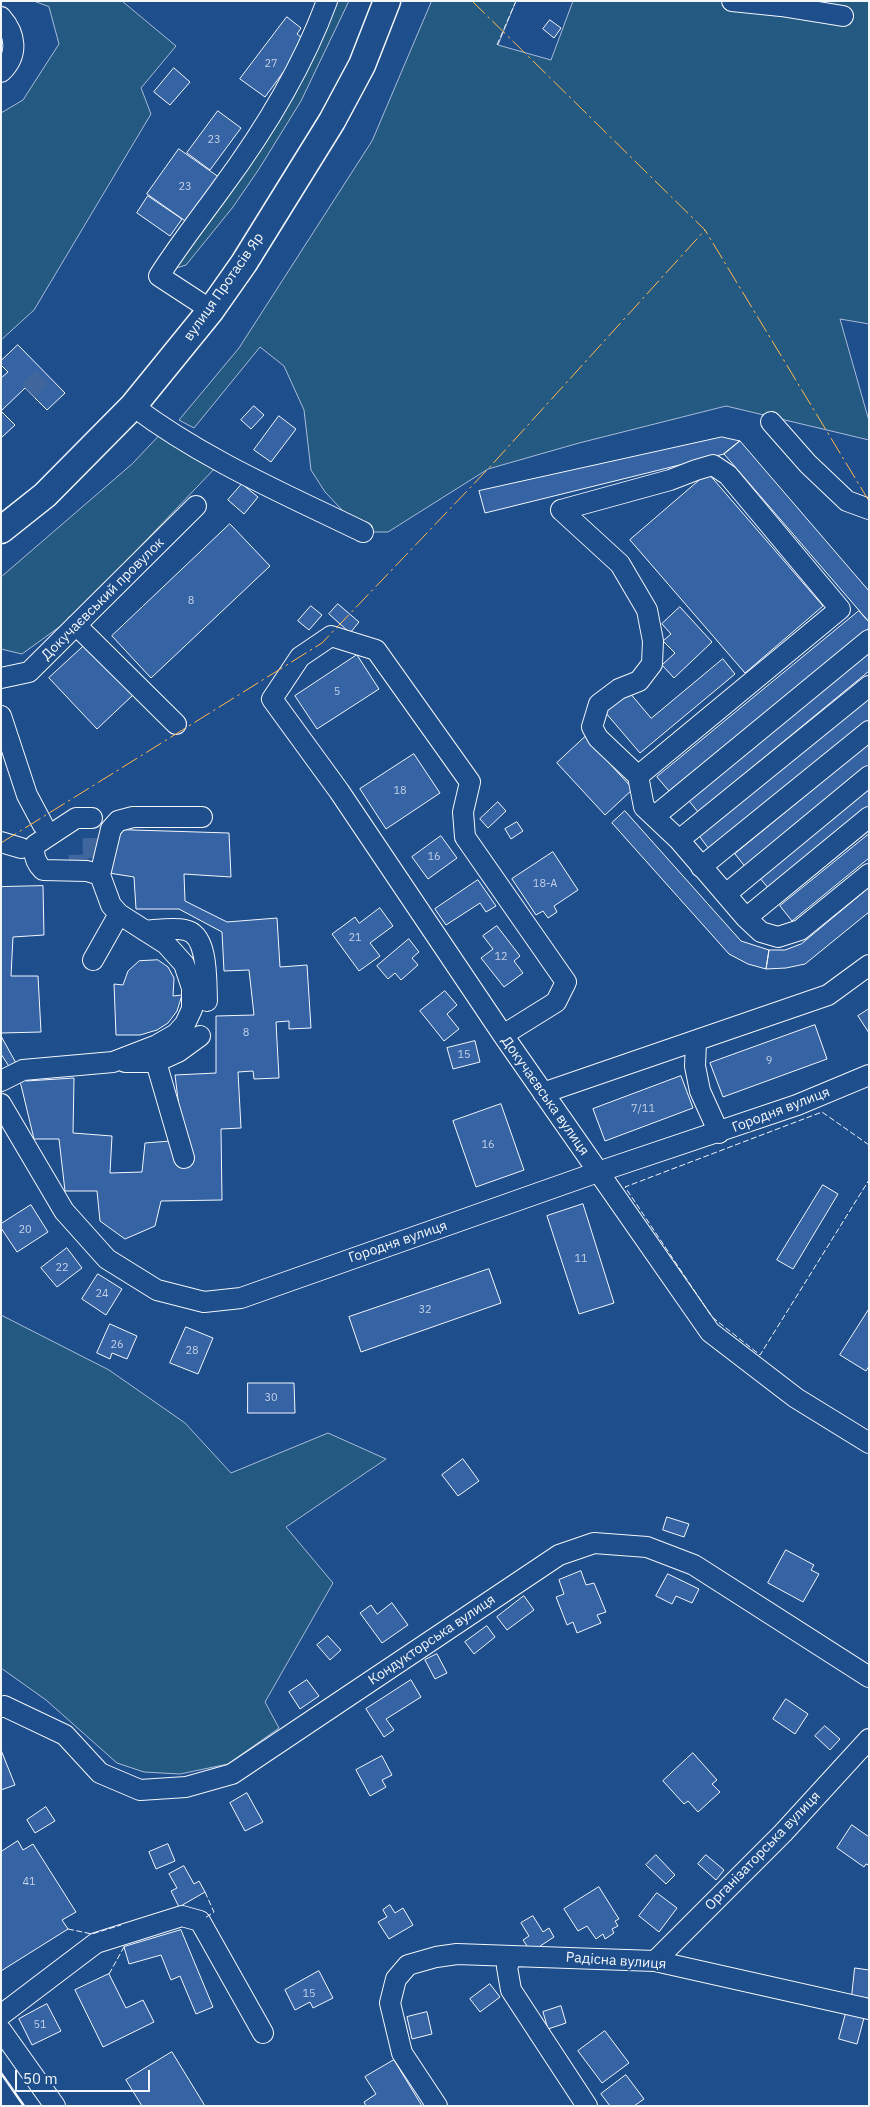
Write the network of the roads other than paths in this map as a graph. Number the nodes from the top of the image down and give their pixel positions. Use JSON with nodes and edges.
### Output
{"nodes":[{"id":1,"x":328,"y":1,"type":"edge"},
{"id":2,"x":388,"y":1,"type":"edge"},
{"id":3,"x":732,"y":1,"type":"edge"},
{"id":4,"x":843,"y":16,"type":"dead end"},
{"id":5,"x":1,"y":17,"type":"edge"},
{"id":6,"x":1,"y":72,"type":"edge"},
{"id":7,"x":211,"y":310,"type":"junction"},
{"id":8,"x":133,"y":406,"type":"junction"},
{"id":9,"x":771,"y":422,"type":"dead end"},
{"id":10,"x":196,"y":506,"type":"dead end"},
{"id":11,"x":869,"y":509,"type":"edge"},
{"id":12,"x":1,"y":530,"type":"edge"},
{"id":13,"x":363,"y":532,"type":"dead end"},
{"id":14,"x":76,"y":625,"type":"junction"},
{"id":15,"x":869,"y":640,"type":"edge"},
{"id":16,"x":1,"y":678,"type":"edge"},
{"id":17,"x":869,"y":686,"type":"edge"},
{"id":18,"x":1,"y":716,"type":"edge"},
{"id":19,"x":176,"y":724,"type":"dead end"},
{"id":20,"x":869,"y":731,"type":"edge"},
{"id":21,"x":638,"y":776,"type":"junction"},
{"id":22,"x":869,"y":776,"type":"edge"},
{"id":23,"x":655,"y":816,"type":"junction"},
{"id":24,"x":202,"y":817,"type":"dead end"},
{"id":25,"x":92,"y":818,"type":"dead end"},
{"id":26,"x":869,"y":818,"type":"edge"},
{"id":27,"x":43,"y":825,"type":"dead end"},
{"id":28,"x":678,"y":840,"type":"junction"},
{"id":29,"x":1,"y":842,"type":"edge"},
{"id":30,"x":21,"y":848,"type":"dead end"},
{"id":31,"x":701,"y":867,"type":"junction"},
{"id":32,"x":869,"y":874,"type":"edge"},
{"id":33,"x":100,"y":875,"type":"junction"},
{"id":34,"x":726,"y":894,"type":"junction"},
{"id":35,"x":119,"y":914,"type":"junction"},
{"id":36,"x":746,"y":918,"type":"junction"},
{"id":37,"x":145,"y":930,"type":"junction"},
{"id":38,"x":93,"y":960,"type":"dead end"},
{"id":39,"x":869,"y":965,"type":"edge"},
{"id":40,"x":207,"y":1001,"type":"dead end"},
{"id":41,"x":503,"y":1035,"type":"junction"},
{"id":42,"x":200,"y":1036,"type":"dead end"},
{"id":43,"x":696,"y":1042,"type":"junction"},
{"id":44,"x":113,"y":1062,"type":"junction"},
{"id":45,"x":156,"y":1062,"type":"junction"},
{"id":46,"x":869,"y":1074,"type":"edge"},
{"id":47,"x":1,"y":1081,"type":"edge"},
{"id":48,"x":543,"y":1093,"type":"junction"},
{"id":49,"x":1,"y":1104,"type":"edge"},
{"id":50,"x":719,"y":1133,"type":"junction"},
{"id":51,"x":184,"y":1158,"type":"dead end"},
{"id":52,"x":598,"y":1172,"type":"junction"},
{"id":53,"x":869,"y":1444,"type":"edge"},
{"id":54,"x":869,"y":1677,"type":"edge"},
{"id":55,"x":1,"y":1707,"type":"edge"},
{"id":56,"x":869,"y":1739,"type":"edge"},
{"id":57,"x":512,"y":1956,"type":"junction"},
{"id":58,"x":655,"y":1962,"type":"junction"},
{"id":59,"x":869,"y":2009,"type":"edge"},
{"id":60,"x":1,"y":2015,"type":"edge"},
{"id":61,"x":1,"y":2030,"type":"edge"},
{"id":62,"x":263,"y":2033,"type":"dead end"},
{"id":63,"x":55,"y":2106,"type":"edge"},
{"id":64,"x":438,"y":2106,"type":"edge"},
{"id":65,"x":587,"y":2106,"type":"edge"}],
"edges":[{"from":1,"to":7,"type":"street"},
{"from":2,"to":7,"type":"main road","name":"вулиця Протасів Яр"},
{"from":3,"to":4,"type":"street"},
{"from":5,"to":6,"type":"street"},
{"from":7,"to":8,"type":"main road","name":"вулиця Протасів Яр"},
{"from":8,"to":12,"type":"main road","name":"вулиця Протасів Яр"},
{"from":8,"to":13,"type":"street"},
{"from":9,"to":11,"type":"street"},
{"from":10,"to":14,"type":"street","name":"Докучаєвський провулок"},
{"from":14,"to":16,"type":"street","name":"Докучаєвський провулок"},
{"from":14,"to":19,"type":"street"},
{"from":15,"to":23,"type":"street"},
{"from":17,"to":28,"type":"street"},
{"from":18,"to":27,"type":"street"},
{"from":20,"to":31,"type":"street"},
{"from":21,"to":21,"type":"street"},
{"from":21,"to":23,"type":"street"},
{"from":22,"to":34,"type":"street"},
{"from":23,"to":28,"type":"street"},
{"from":24,"to":33,"type":"street"},
{"from":25,"to":33,"type":"street"},
{"from":26,"to":36,"type":"street"},
{"from":28,"to":31,"type":"street"},
{"from":29,"to":30,"type":"street"},
{"from":31,"to":34,"type":"street"},
{"from":32,"to":36,"type":"street"},
{"from":33,"to":35,"type":"street"},
{"from":34,"to":36,"type":"street"},
{"from":35,"to":37,"type":"street"},
{"from":35,"to":38,"type":"street"},
{"from":37,"to":40,"type":"street"},
{"from":37,"to":44,"type":"street"},
{"from":39,"to":43,"type":"street"},
{"from":41,"to":41,"type":"street","name":"Докучаєвська вулиця"},
{"from":41,"to":48,"type":"street","name":"Докучаєвська вулиця"},
{"from":42,"to":45,"type":"street"},
{"from":43,"to":48,"type":"street"},
{"from":43,"to":50,"type":"street"},
{"from":44,"to":45,"type":"street"},
{"from":44,"to":47,"type":"street"},
{"from":45,"to":51,"type":"street"},
{"from":46,"to":50,"type":"street","name":"Городня вулиця"},
{"from":48,"to":52,"type":"street","name":"Докучаєвська вулиця"},
{"from":49,"to":52,"type":"street","name":"Городня вулиця"},
{"from":50,"to":52,"type":"street","name":"Городня вулиця"},
{"from":52,"to":53,"type":"street","name":"Докучаєвська вулиця"},
{"from":54,"to":55,"type":"street","name":"Кондукторська вулиця"},
{"from":56,"to":58,"type":"street","name":"Організаторська вулиця"},
{"from":57,"to":58,"type":"street","name":"Радісна вулиця"},
{"from":57,"to":64,"type":"street","name":"Радісна вулиця"},
{"from":57,"to":65,"type":"street"},
{"from":58,"to":59,"type":"street","name":"Радісна вулиця"},
{"from":60,"to":62,"type":"street"},
{"from":61,"to":63,"type":"street"}]}
